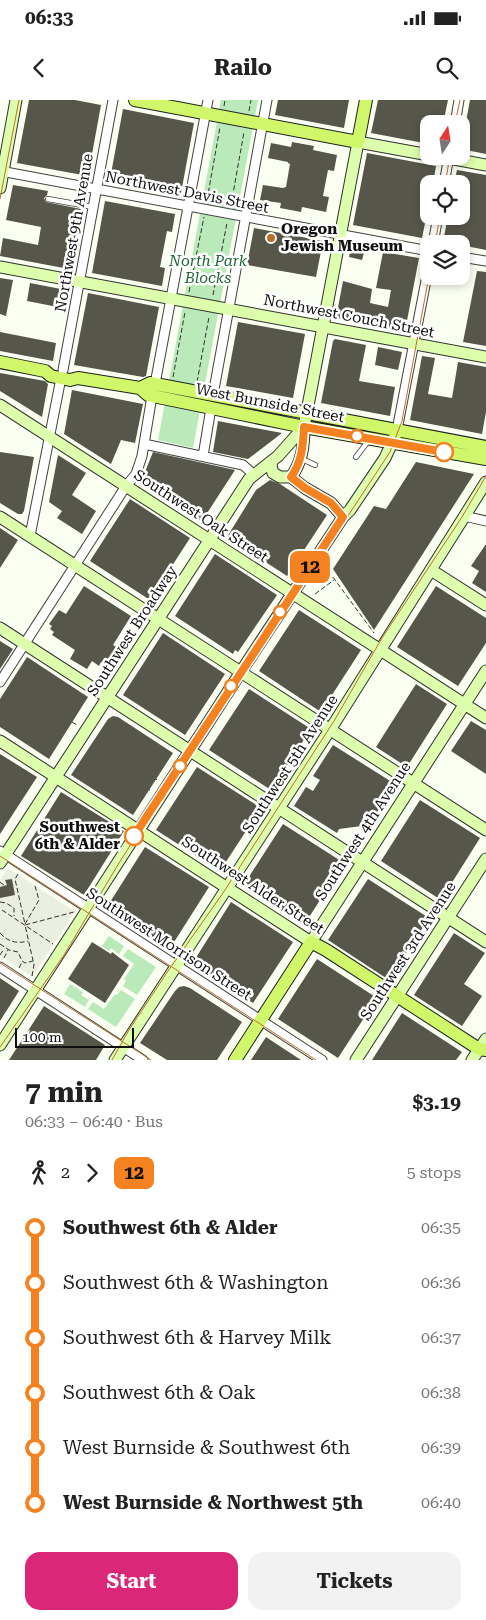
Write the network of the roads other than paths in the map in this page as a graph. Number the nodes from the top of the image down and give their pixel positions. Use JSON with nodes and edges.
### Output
{"nodes":[{"id":1,"x":16,"y":100,"type":"edge"},
{"id":2,"x":113,"y":100,"type":"edge"},
{"id":3,"x":135,"y":100,"type":"edge"},
{"id":4,"x":208,"y":100,"type":"edge"},
{"id":5,"x":267,"y":100,"type":"edge"},
{"id":6,"x":366,"y":100,"type":"edge"},
{"id":7,"x":459,"y":100,"type":"edge"},
{"id":8,"x":206,"y":113,"type":"junction"},
{"id":9,"x":456,"y":115,"type":"edge"},
{"id":10,"x":263,"y":124,"type":"junction"},
{"id":11,"x":358,"y":142,"type":"junction"},
{"id":12,"x":420,"y":153,"type":"edge"},
{"id":13,"x":470,"y":162,"type":"edge"},
{"id":14,"x":486,"y":165,"type":"edge"},
{"id":15,"x":2,"y":171,"type":"edge"},
{"id":16,"x":0,"y":188,"type":"edge"},
{"id":17,"x":96,"y":189,"type":"junction"},
{"id":18,"x":48,"y":199,"type":"dead end"},
{"id":19,"x":189,"y":206,"type":"junction"},
{"id":20,"x":93,"y":207,"type":"junction"},
{"id":21,"x":246,"y":217,"type":"junction"},
{"id":22,"x":341,"y":234,"type":"junction"},
{"id":23,"x":420,"y":249,"type":"edge"},
{"id":24,"x":470,"y":258,"type":"edge"},
{"id":25,"x":486,"y":261,"type":"edge"},
{"id":26,"x":0,"y":267,"type":"edge"},
{"id":27,"x":79,"y":282,"type":"junction"},
{"id":28,"x":425,"y":285,"type":"edge"},
{"id":29,"x":172,"y":299,"type":"junction"},
{"id":30,"x":228,"y":310,"type":"junction"},
{"id":31,"x":324,"y":327,"type":"junction"},
{"id":32,"x":414,"y":344,"type":"junction"},
{"id":33,"x":486,"y":357,"type":"edge"},
{"id":34,"x":0,"y":362,"type":"edge"},
{"id":35,"x":62,"y":374,"type":"junction"},
{"id":36,"x":153,"y":390,"type":"junction"},
{"id":37,"x":212,"y":402,"type":"junction"},
{"id":38,"x":0,"y":405,"type":"edge"},
{"id":39,"x":307,"y":413,"type":"junction"},
{"id":40,"x":304,"y":427,"type":"junction"},
{"id":41,"x":397,"y":430,"type":"junction"},
{"id":42,"x":51,"y":437,"type":"junction"},
{"id":43,"x":369,"y":439,"type":"junction"},
{"id":44,"x":393,"y":443,"type":"junction"},
{"id":45,"x":144,"y":444,"type":"junction"},
{"id":46,"x":486,"y":447,"type":"edge"},
{"id":47,"x":203,"y":456,"type":"junction"},
{"id":48,"x":356,"y":457,"type":"dead end"},
{"id":49,"x":275,"y":458,"type":"junction"},
{"id":50,"x":486,"y":459,"type":"edge"},
{"id":51,"x":315,"y":465,"type":"dead end"},
{"id":52,"x":296,"y":468,"type":"junction"},
{"id":53,"x":253,"y":474,"type":"junction"},
{"id":54,"x":486,"y":482,"type":"edge"},
{"id":55,"x":126,"y":486,"type":"junction"},
{"id":56,"x":464,"y":516,"type":"junction"},
{"id":57,"x":0,"y":517,"type":"edge"},
{"id":58,"x":343,"y":517,"type":"junction"},
{"id":59,"x":486,"y":521,"type":"edge"},
{"id":60,"x":30,"y":536,"type":"junction"},
{"id":61,"x":210,"y":540,"type":"junction"},
{"id":62,"x":75,"y":565,"type":"junction"},
{"id":63,"x":432,"y":570,"type":"junction"},
{"id":64,"x":292,"y":593,"type":"junction"},
{"id":65,"x":486,"y":605,"type":"edge"},
{"id":66,"x":158,"y":619,"type":"junction"},
{"id":67,"x":0,"y":628,"type":"edge"},
{"id":68,"x":24,"y":644,"type":"junction"},
{"id":69,"x":380,"y":650,"type":"junction"},
{"id":70,"x":486,"y":670,"type":"edge"},
{"id":71,"x":241,"y":672,"type":"junction"},
{"id":72,"x":0,"y":682,"type":"edge"},
{"id":73,"x":107,"y":698,"type":"junction"},
{"id":74,"x":464,"y":704,"type":"junction"},
{"id":75,"x":486,"y":718,"type":"edge"},
{"id":76,"x":330,"y":730,"type":"junction"},
{"id":77,"x":0,"y":741,"type":"edge"},
{"id":78,"x":190,"y":751,"type":"junction"},
{"id":79,"x":55,"y":777,"type":"junction"},
{"id":80,"x":413,"y":784,"type":"junction"},
{"id":81,"x":279,"y":808,"type":"junction"},
{"id":82,"x":138,"y":830,"type":"junction"},
{"id":83,"x":486,"y":830,"type":"edge"},
{"id":84,"x":2,"y":857,"type":"edge"},
{"id":85,"x":486,"y":859,"type":"edge"},
{"id":86,"x":362,"y":862,"type":"junction"},
{"id":87,"x":227,"y":888,"type":"junction"},
{"id":88,"x":89,"y":908,"type":"junction"},
{"id":89,"x":448,"y":918,"type":"junction"},
{"id":90,"x":311,"y":942,"type":"junction"},
{"id":91,"x":486,"y":942,"type":"edge"},
{"id":92,"x":176,"y":966,"type":"junction"},
{"id":93,"x":0,"y":967,"type":"edge"},
{"id":94,"x":36,"y":990,"type":"junction"},
{"id":95,"x":397,"y":997,"type":"junction"},
{"id":96,"x":261,"y":1020,"type":"junction"},
{"id":97,"x":0,"y":1044,"type":"edge"},
{"id":98,"x":123,"y":1047,"type":"junction"},
{"id":99,"x":482,"y":1051,"type":"edge"},
{"id":100,"x":115,"y":1060,"type":"edge"},
{"id":101,"x":143,"y":1060,"type":"edge"},
{"id":102,"x":235,"y":1060,"type":"edge"},
{"id":103,"x":322,"y":1060,"type":"edge"},
{"id":104,"x":356,"y":1060,"type":"edge"}],
"edges":[{"from":1,"to":15,"type":"street"},
{"from":2,"to":17,"type":"street","name":"Northwest 9th Avenue"},
{"from":3,"to":8,"type":"main road"},
{"from":4,"to":8,"type":"street"},
{"from":5,"to":10,"type":"street"},
{"from":6,"to":11,"type":"main road"},
{"from":7,"to":9,"type":"street"},
{"from":8,"to":10,"type":"main road"},
{"from":8,"to":19,"type":"street"},
{"from":10,"to":11,"type":"main road"},
{"from":10,"to":21,"type":"street"},
{"from":11,"to":12,"type":"street"},
{"from":11,"to":22,"type":"street","name":"Southwest Broadway"},
{"from":13,"to":14,"type":"street"},
{"from":15,"to":16,"type":"street"},
{"from":15,"to":17,"type":"street","name":"Northwest Davis Street"},
{"from":17,"to":19,"type":"street","name":"Northwest Davis Street"},
{"from":17,"to":20,"type":"street","name":"Northwest 9th Avenue"},
{"from":18,"to":20,"type":"lane"},
{"from":19,"to":21,"type":"street","name":"Northwest Davis Street"},
{"from":19,"to":29,"type":"street"},
{"from":20,"to":27,"type":"street","name":"Northwest 9th Avenue"},
{"from":21,"to":22,"type":"street","name":"Northwest Davis Street"},
{"from":21,"to":30,"type":"street"},
{"from":22,"to":23,"type":"street","name":"Northwest Davis Street"},
{"from":22,"to":31,"type":"street","name":"Southwest Broadway"},
{"from":24,"to":25,"type":"street"},
{"from":26,"to":27,"type":"street","name":"Northwest Couch Street"},
{"from":27,"to":29,"type":"street","name":"Northwest Couch Street"},
{"from":27,"to":35,"type":"street","name":"Northwest 9th Avenue"},
{"from":28,"to":32,"type":"street"},
{"from":29,"to":30,"type":"street","name":"Northwest Couch Street"},
{"from":29,"to":36,"type":"street"},
{"from":30,"to":31,"type":"street","name":"Northwest Couch Street"},
{"from":30,"to":37,"type":"street"},
{"from":31,"to":32,"type":"street","name":"Northwest Couch Street"},
{"from":31,"to":39,"type":"street","name":"Southwest Broadway"},
{"from":32,"to":33,"type":"street","name":"Northwest Couch Street"},
{"from":32,"to":41,"type":"street"},
{"from":34,"to":35,"type":"main road"},
{"from":35,"to":36,"type":"main road","name":"West Burnside Street"},
{"from":35,"to":42,"type":"street","name":"Northwest 9th Avenue"},
{"from":36,"to":37,"type":"main road","name":"West Burnside Street"},
{"from":36,"to":45,"type":"street"},
{"from":37,"to":39,"type":"main road","name":"West Burnside Street"},
{"from":37,"to":40,"type":"main road","name":"West Burnside Street"},
{"from":37,"to":47,"type":"street"},
{"from":38,"to":42,"type":"street","name":"Southwest Oak Street"},
{"from":39,"to":40,"type":"street","name":"Southwest Broadway"},
{"from":39,"to":41,"type":"main road","name":"West Burnside Street"},
{"from":40,"to":43,"type":"main road","name":"West Burnside Street"},
{"from":40,"to":49,"type":"street","name":"Southwest Broadway"},
{"from":40,"to":52,"type":"street","name":"Southwest Broadway"},
{"from":41,"to":44,"type":"street"},
{"from":41,"to":46,"type":"main road","name":"West Burnside Street"},
{"from":42,"to":55,"type":"street","name":"Southwest Oak Street"},
{"from":42,"to":60,"type":"street","name":"Northwest 9th Avenue"},
{"from":43,"to":44,"type":"main road","name":"West Burnside Street"},
{"from":43,"to":48,"type":"lane"},
{"from":44,"to":50,"type":"main road","name":"West Burnside Street"},
{"from":44,"to":58,"type":"street"},
{"from":45,"to":47,"type":"street"},
{"from":45,"to":55,"type":"street"},
{"from":47,"to":53,"type":"street"},
{"from":49,"to":52,"type":"street"},
{"from":49,"to":52,"type":"street"},
{"from":49,"to":53,"type":"street","name":"Southwest Broadway"},
{"from":51,"to":52,"type":"lane"},
{"from":52,"to":58,"type":"street"},
{"from":53,"to":61,"type":"street","name":"Southwest Broadway"},
{"from":54,"to":56,"type":"street","name":"Southwest 5th Avenue"},
{"from":55,"to":61,"type":"street","name":"Southwest Oak Street"},
{"from":55,"to":62,"type":"street"},
{"from":56,"to":59,"type":"street"},
{"from":56,"to":63,"type":"street","name":"Southwest 5th Avenue"},
{"from":57,"to":60,"type":"street"},
{"from":58,"to":64,"type":"street"},
{"from":60,"to":62,"type":"street"},
{"from":61,"to":64,"type":"street","name":"Southwest Oak Street"},
{"from":61,"to":66,"type":"street","name":"Southwest Broadway"},
{"from":62,"to":66,"type":"street"},
{"from":62,"to":68,"type":"street"},
{"from":63,"to":65,"type":"street"},
{"from":63,"to":69,"type":"street","name":"Southwest 5th Avenue"},
{"from":64,"to":69,"type":"street","name":"Southwest Oak Street"},
{"from":64,"to":71,"type":"street"},
{"from":66,"to":71,"type":"street"},
{"from":66,"to":73,"type":"street","name":"Southwest Broadway"},
{"from":67,"to":68,"type":"street"},
{"from":68,"to":72,"type":"street"},
{"from":68,"to":73,"type":"street"},
{"from":69,"to":74,"type":"street","name":"Southwest Oak Street"},
{"from":69,"to":76,"type":"street","name":"Southwest 5th Avenue"},
{"from":70,"to":74,"type":"street","name":"Southwest 4th Avenue"},
{"from":71,"to":76,"type":"street"},
{"from":71,"to":78,"type":"street"},
{"from":73,"to":78,"type":"street"},
{"from":73,"to":79,"type":"street","name":"Southwest Broadway"},
{"from":74,"to":75,"type":"street","name":"Southwest Oak Street"},
{"from":74,"to":80,"type":"street","name":"Southwest 4th Avenue"},
{"from":76,"to":80,"type":"street"},
{"from":76,"to":81,"type":"street","name":"Southwest 5th Avenue"},
{"from":77,"to":79,"type":"street","name":"Southwest Alder Street"},
{"from":78,"to":81,"type":"street"},
{"from":78,"to":82,"type":"street"},
{"from":79,"to":82,"type":"street","name":"Southwest Alder Street"},
{"from":79,"to":84,"type":"street","name":"Southwest Broadway"},
{"from":80,"to":83,"type":"street"},
{"from":80,"to":86,"type":"street","name":"Southwest 4th Avenue"},
{"from":81,"to":86,"type":"street"},
{"from":81,"to":87,"type":"street","name":"Southwest 5th Avenue"},
{"from":82,"to":87,"type":"street","name":"Southwest Alder Street"},
{"from":82,"to":88,"type":"street"},
{"from":84,"to":88,"type":"street","name":"Southwest Morrison Street"},
{"from":85,"to":89,"type":"street","name":"Southwest 3rd Avenue"},
{"from":86,"to":89,"type":"street"},
{"from":86,"to":90,"type":"street","name":"Southwest 4th Avenue"},
{"from":87,"to":90,"type":"street","name":"Southwest Alder Street"},
{"from":87,"to":92,"type":"street","name":"Southwest 5th Avenue"},
{"from":88,"to":92,"type":"street","name":"Southwest Morrison Street"},
{"from":88,"to":94,"type":"street"},
{"from":89,"to":91,"type":"street"},
{"from":89,"to":95,"type":"street","name":"Southwest 3rd Avenue"},
{"from":90,"to":95,"type":"main road","name":"Southwest Alder Street"},
{"from":90,"to":96,"type":"main road","name":"Southwest 4th Avenue"},
{"from":92,"to":96,"type":"street","name":"Southwest Morrison Street"},
{"from":92,"to":98,"type":"street","name":"Southwest 5th Avenue"},
{"from":93,"to":94,"type":"street"},
{"from":94,"to":97,"type":"street"},
{"from":94,"to":98,"type":"street"},
{"from":95,"to":99,"type":"main road","name":"Southwest Alder Street"},
{"from":95,"to":104,"type":"street","name":"Southwest 3rd Avenue"},
{"from":96,"to":102,"type":"main road","name":"Southwest 4th Avenue"},
{"from":96,"to":103,"type":"street","name":"Southwest Morrison Street"},
{"from":98,"to":100,"type":"street","name":"Southwest 5th Avenue"},
{"from":98,"to":101,"type":"street"}]}
